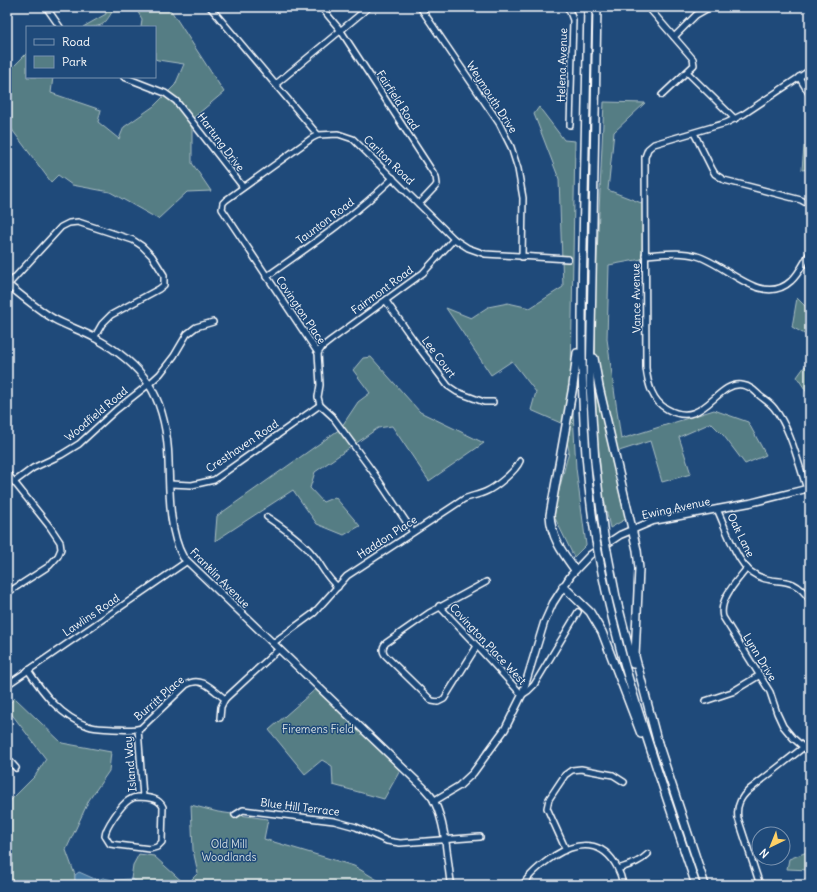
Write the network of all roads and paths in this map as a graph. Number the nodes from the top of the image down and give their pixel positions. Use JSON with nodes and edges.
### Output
{"nodes":[{"id":1,"x":46,"y":7,"type":"edge"},
{"id":2,"x":210,"y":7,"type":"edge"},
{"id":3,"x":321,"y":7,"type":"edge"},
{"id":4,"x":370,"y":7,"type":"edge"},
{"id":5,"x":420,"y":7,"type":"edge"},
{"id":6,"x":566,"y":7,"type":"edge"},
{"id":7,"x":588,"y":7,"type":"edge"},
{"id":8,"x":597,"y":7,"type":"edge"},
{"id":9,"x":648,"y":7,"type":"edge"},
{"id":10,"x":710,"y":7,"type":"edge"},
{"id":11,"x":59,"y":26,"type":"edge"},
{"id":12,"x":341,"y":31,"type":"junction"},
{"id":13,"x":674,"y":37,"type":"junction"},
{"id":14,"x":810,"y":70,"type":"edge"},
{"id":15,"x":687,"y":72,"type":"junction"},
{"id":16,"x":799,"y":77,"type":"junction"},
{"id":17,"x":127,"y":78,"type":"edge"},
{"id":18,"x":276,"y":84,"type":"junction"},
{"id":19,"x":662,"y":95,"type":"dead end"},
{"id":20,"x":810,"y":95,"type":"edge"},
{"id":21,"x":735,"y":119,"type":"junction"},
{"id":22,"x":570,"y":125,"type":"dead end"},
{"id":23,"x":694,"y":133,"type":"junction"},
{"id":24,"x":318,"y":135,"type":"junction"},
{"id":25,"x":393,"y":178,"type":"junction"},
{"id":26,"x":243,"y":187,"type":"junction"},
{"id":27,"x":418,"y":204,"type":"junction"},
{"id":28,"x":810,"y":205,"type":"edge"},
{"id":29,"x":454,"y":239,"type":"junction"},
{"id":30,"x":810,"y":253,"type":"edge"},
{"id":31,"x":645,"y":255,"type":"junction"},
{"id":32,"x":522,"y":256,"type":"junction"},
{"id":33,"x":568,"y":259,"type":"dead end"},
{"id":34,"x":266,"y":277,"type":"junction"},
{"id":35,"x":7,"y":285,"type":"edge"},
{"id":36,"x":386,"y":300,"type":"junction"},
{"id":37,"x":213,"y":322,"type":"dead end"},
{"id":38,"x":591,"y":324,"type":"junction"},
{"id":39,"x":582,"y":330,"type":"junction"},
{"id":40,"x":94,"y":338,"type":"junction"},
{"id":41,"x":318,"y":353,"type":"junction"},
{"id":42,"x":149,"y":384,"type":"junction"},
{"id":43,"x":493,"y":402,"type":"dead end"},
{"id":44,"x":320,"y":404,"type":"junction"},
{"id":45,"x":520,"y":461,"type":"dead end"},
{"id":46,"x":7,"y":473,"type":"edge"},
{"id":47,"x":14,"y":482,"type":"junction"},
{"id":48,"x":170,"y":484,"type":"junction"},
{"id":49,"x":809,"y":488,"type":"edge"},
{"id":50,"x":717,"y":509,"type":"junction"},
{"id":51,"x":267,"y":518,"type":"dead end"},
{"id":52,"x":632,"y":528,"type":"junction"},
{"id":53,"x":413,"y":532,"type":"junction"},
{"id":54,"x":186,"y":562,"type":"junction"},
{"id":55,"x":746,"y":568,"type":"junction"},
{"id":56,"x":575,"y":570,"type":"junction"},
{"id":57,"x":486,"y":582,"type":"dead end"},
{"id":58,"x":338,"y":586,"type":"junction"},
{"id":59,"x":563,"y":586,"type":"junction"},
{"id":60,"x":7,"y":593,"type":"edge"},
{"id":61,"x":810,"y":600,"type":"edge"},
{"id":62,"x":439,"y":606,"type":"junction"},
{"id":63,"x":578,"y":612,"type":"dead end"},
{"id":64,"x":273,"y":643,"type":"junction"},
{"id":65,"x":477,"y":646,"type":"junction"},
{"id":66,"x":279,"y":649,"type":"junction"},
{"id":67,"x":28,"y":670,"type":"junction"},
{"id":68,"x":760,"y":675,"type":"junction"},
{"id":69,"x":7,"y":684,"type":"edge"},
{"id":70,"x":522,"y":695,"type":"junction"},
{"id":71,"x":225,"y":699,"type":"junction"},
{"id":72,"x":705,"y":702,"type":"dead end"},
{"id":73,"x":220,"y":718,"type":"dead end"},
{"id":74,"x":138,"y":729,"type":"junction"},
{"id":75,"x":658,"y":744,"type":"junction"},
{"id":76,"x":804,"y":747,"type":"junction"},
{"id":77,"x":810,"y":753,"type":"edge"},
{"id":78,"x":7,"y":758,"type":"edge"},
{"id":79,"x":16,"y":768,"type":"dead end"},
{"id":80,"x":624,"y":782,"type":"dead end"},
{"id":81,"x":143,"y":797,"type":"junction"},
{"id":82,"x":434,"y":801,"type":"junction"},
{"id":83,"x":235,"y":816,"type":"dead end"},
{"id":84,"x":676,"y":826,"type":"junction"},
{"id":85,"x":480,"y":837,"type":"dead end"},
{"id":86,"x":444,"y":839,"type":"junction"},
{"id":87,"x":566,"y":850,"type":"junction"},
{"id":88,"x":648,"y":854,"type":"dead end"},
{"id":89,"x":618,"y":869,"type":"junction"},
{"id":90,"x":451,"y":885,"type":"edge"},
{"id":91,"x":523,"y":885,"type":"edge"},
{"id":92,"x":623,"y":885,"type":"edge"},
{"id":93,"x":696,"y":885,"type":"edge"},
{"id":94,"x":705,"y":885,"type":"edge"},
{"id":95,"x":760,"y":885,"type":"edge"}],
"edges":[{"from":1,"to":11,"type":"street"},
{"from":2,"to":18,"type":"street"},
{"from":3,"to":12,"type":"street","name":"Fairfield Road"},
{"from":4,"to":12,"type":"street"},
{"from":5,"to":32,"type":"street","name":"Weymouth Drive"},
{"from":6,"to":22,"type":"street","name":"Helena Avenue"},
{"from":7,"to":39,"type":"highway"},
{"from":8,"to":38,"type":"highway"},
{"from":9,"to":13,"type":"street"},
{"from":10,"to":13,"type":"street"},
{"from":12,"to":18,"type":"street"},
{"from":12,"to":27,"type":"street","name":"Fairfield Road"},
{"from":13,"to":15,"type":"street"},
{"from":14,"to":16,"type":"street","name":"Vance Avenue"},
{"from":15,"to":19,"type":"street"},
{"from":15,"to":21,"type":"street"},
{"from":16,"to":20,"type":"street"},
{"from":16,"to":21,"type":"street","name":"Vance Avenue"},
{"from":17,"to":26,"type":"street","name":"Hartung Drive"},
{"from":18,"to":24,"type":"street"},
{"from":21,"to":23,"type":"street","name":"Vance Avenue"},
{"from":23,"to":28,"type":"street"},
{"from":23,"to":31,"type":"street","name":"Vance Avenue"},
{"from":24,"to":25,"type":"street","name":"Carlton Road"},
{"from":24,"to":26,"type":"street","name":"Hartung Drive"},
{"from":25,"to":27,"type":"street","name":"Carlton Road"},
{"from":25,"to":34,"type":"street","name":"Taunton Road"},
{"from":26,"to":34,"type":"street","name":"Covington Place"},
{"from":27,"to":29,"type":"street","name":"Carlton Road"},
{"from":29,"to":32,"type":"street","name":"Carlton Road"},
{"from":29,"to":36,"type":"street","name":"Fairmont Road"},
{"from":30,"to":31,"type":"street"},
{"from":31,"to":49,"type":"street","name":"Vance Avenue"},
{"from":32,"to":33,"type":"street","name":"Carlton Road"},
{"from":34,"to":41,"type":"street","name":"Covington Place"},
{"from":35,"to":40,"type":"main road","name":"Franklin Avenue"},
{"from":35,"to":40,"type":"street"},
{"from":36,"to":41,"type":"street","name":"Fairmont Road"},
{"from":36,"to":43,"type":"street","name":"Lee Court"},
{"from":37,"to":42,"type":"street","name":"Woodfield Road"},
{"from":38,"to":52,"type":"highway"},
{"from":38,"to":75,"type":"highway","bridge":true},
{"from":39,"to":56,"type":"highway"},
{"from":39,"to":84,"type":"highway","bridge":true},
{"from":40,"to":42,"type":"main road","name":"Franklin Avenue"},
{"from":41,"to":44,"type":"street","name":"Covington Place"},
{"from":42,"to":47,"type":"street","name":"Woodfield Road"},
{"from":42,"to":48,"type":"main road","name":"Franklin Avenue"},
{"from":44,"to":48,"type":"street","name":"Cresthaven Road"},
{"from":44,"to":53,"type":"street"},
{"from":45,"to":53,"type":"street","name":"Haddon Place"},
{"from":46,"to":47,"type":"street"},
{"from":47,"to":60,"type":"street"},
{"from":48,"to":54,"type":"main road","name":"Franklin Avenue"},
{"from":49,"to":50,"type":"main road","name":"Ewing Avenue"},
{"from":50,"to":52,"type":"main road","name":"Ewing Avenue"},
{"from":50,"to":55,"type":"street","name":"Oak Lane"},
{"from":51,"to":58,"type":"street"},
{"from":52,"to":56,"type":"main road","name":"Ewing Avenue"},
{"from":52,"to":75,"type":"highway"},
{"from":53,"to":58,"type":"street","name":"Haddon Place"},
{"from":54,"to":64,"type":"main road","name":"Franklin Avenue"},
{"from":54,"to":67,"type":"street","name":"Lawlins Road"},
{"from":55,"to":61,"type":"street","name":"Oak Lane"},
{"from":55,"to":68,"type":"street","name":"Lynn Drive"},
{"from":56,"to":59,"type":"main road","name":"Ewing Avenue"},
{"from":57,"to":62,"type":"street"},
{"from":58,"to":64,"type":"street","name":"Haddon Place"},
{"from":59,"to":70,"type":"main road","name":"Ewing Avenue"},
{"from":59,"to":84,"type":"highway"},
{"from":62,"to":65,"type":"street","name":"Covington Place West"},
{"from":62,"to":65,"type":"street"},
{"from":63,"to":70,"type":"street","name":"Ewing Avenue"},
{"from":64,"to":66,"type":"main road","name":"Franklin Avenue"},
{"from":65,"to":70,"type":"street","name":"Covington Place West"},
{"from":66,"to":71,"type":"street"},
{"from":66,"to":82,"type":"main road","name":"Franklin Avenue"},
{"from":67,"to":69,"type":"street","name":"Lawlins Road"},
{"from":67,"to":74,"type":"street","name":"Burritt Place"},
{"from":68,"to":72,"type":"street"},
{"from":68,"to":76,"type":"street","name":"Lynn Drive"},
{"from":70,"to":82,"type":"main road","name":"Ewing Avenue"},
{"from":71,"to":73,"type":"street"},
{"from":71,"to":74,"type":"street","name":"Burritt Place"},
{"from":74,"to":81,"type":"street","name":"Island Way"},
{"from":75,"to":94,"type":"highway"},
{"from":76,"to":77,"type":"street","name":"Lynn Drive"},
{"from":76,"to":95,"type":"street"},
{"from":78,"to":79,"type":"street"},
{"from":80,"to":87,"type":"street"},
{"from":81,"to":81,"type":"street","name":"Island Way"},
{"from":82,"to":86,"type":"main road","name":"Franklin Avenue"},
{"from":83,"to":86,"type":"street","name":"Blue Hill Terrace"},
{"from":84,"to":93,"type":"highway"},
{"from":85,"to":86,"type":"street","name":"Blue Hill Terrace"},
{"from":86,"to":90,"type":"main road","name":"Franklin Avenue"},
{"from":87,"to":89,"type":"street"},
{"from":87,"to":91,"type":"street"},
{"from":88,"to":89,"type":"street"},
{"from":89,"to":92,"type":"street"}]}
